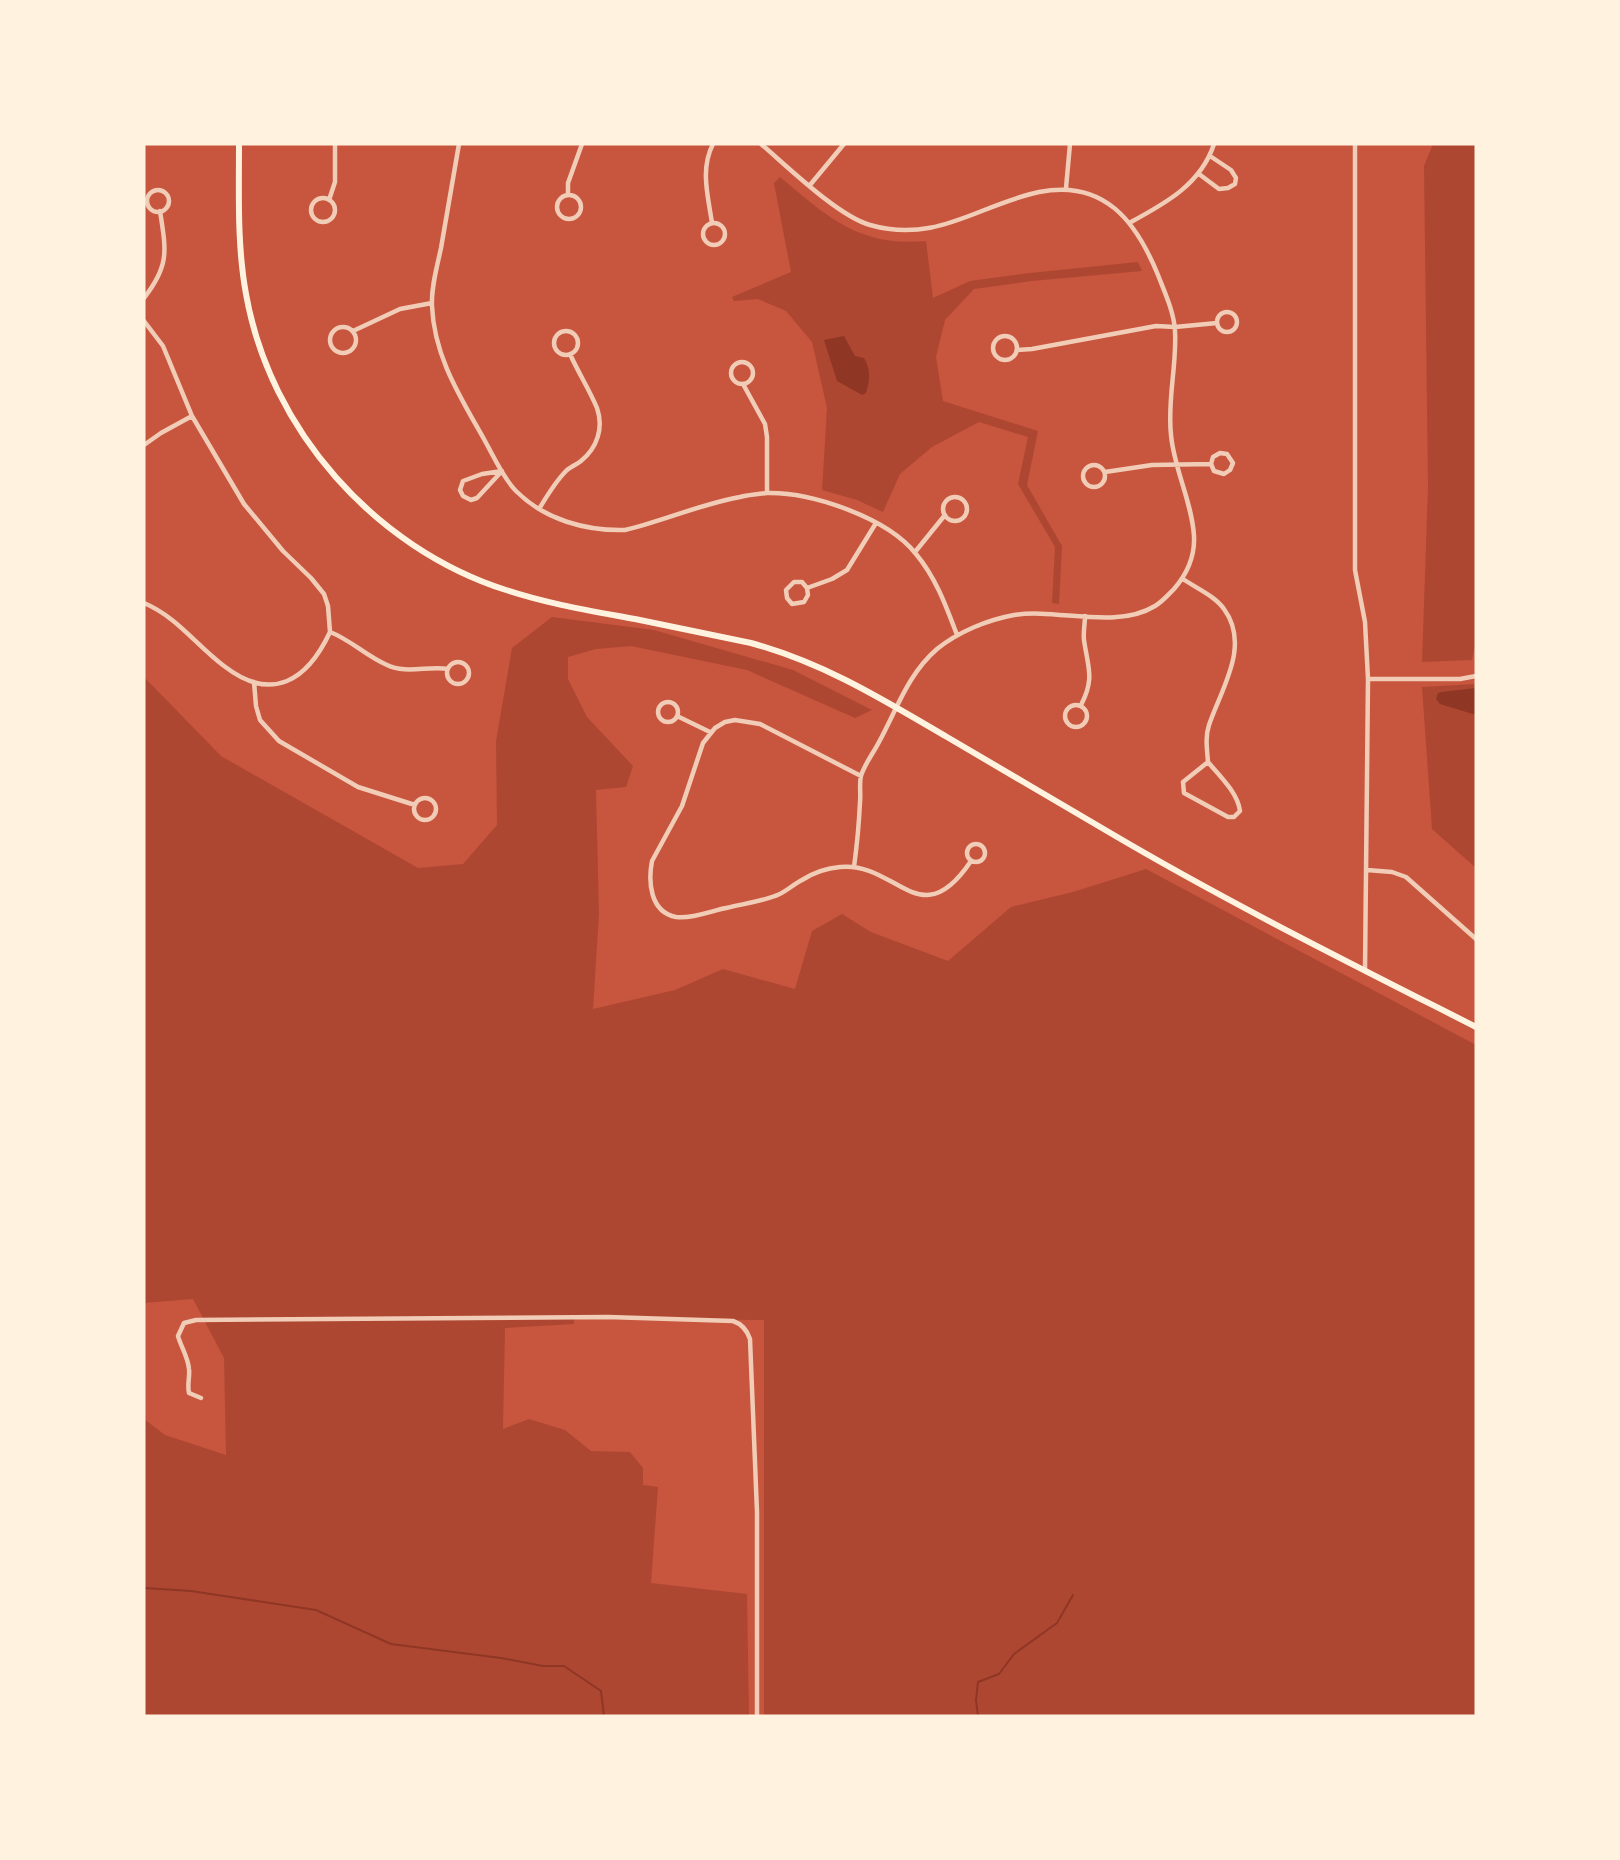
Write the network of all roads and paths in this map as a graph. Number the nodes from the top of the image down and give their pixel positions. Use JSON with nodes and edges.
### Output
{"nodes":[{"id":1,"x":239,"y":144,"type":"edge"},
{"id":2,"x":335,"y":144,"type":"edge"},
{"id":3,"x":459,"y":144,"type":"edge"},
{"id":4,"x":582,"y":144,"type":"edge"},
{"id":5,"x":713,"y":144,"type":"edge"},
{"id":6,"x":761,"y":144,"type":"edge"},
{"id":7,"x":844,"y":144,"type":"edge"},
{"id":8,"x":1070,"y":144,"type":"edge"},
{"id":9,"x":1215,"y":144,"type":"edge"},
{"id":10,"x":1355,"y":144,"type":"edge"},
{"id":11,"x":1210,"y":156,"type":"junction"},
{"id":12,"x":1199,"y":174,"type":"junction"},
{"id":13,"x":810,"y":185,"type":"junction"},
{"id":14,"x":1066,"y":188,"type":"junction"},
{"id":15,"x":568,"y":195,"type":"junction"},
{"id":16,"x":329,"y":200,"type":"junction"},
{"id":17,"x":160,"y":211,"type":"junction"},
{"id":18,"x":1131,"y":222,"type":"junction"},
{"id":19,"x":712,"y":223,"type":"junction"},
{"id":20,"x":144,"y":297,"type":"edge"},
{"id":21,"x":432,"y":303,"type":"junction"},
{"id":22,"x":144,"y":321,"type":"edge"},
{"id":23,"x":1217,"y":323,"type":"junction"},
{"id":24,"x":1175,"y":327,"type":"junction"},
{"id":25,"x":353,"y":331,"type":"junction"},
{"id":26,"x":1017,"y":350,"type":"junction"},
{"id":27,"x":570,"y":354,"type":"junction"},
{"id":28,"x":743,"y":384,"type":"junction"},
{"id":29,"x":192,"y":416,"type":"junction"},
{"id":30,"x":144,"y":445,"type":"edge"},
{"id":31,"x":1211,"y":464,"type":"junction"},
{"id":32,"x":1175,"y":466,"type":"junction"},
{"id":33,"x":502,"y":471,"type":"junction"},
{"id":34,"x":1104,"y":472,"type":"junction"},
{"id":35,"x":767,"y":493,"type":"junction"},
{"id":36,"x":539,"y":508,"type":"junction"},
{"id":37,"x":945,"y":515,"type":"junction"},
{"id":38,"x":876,"y":523,"type":"junction"},
{"id":39,"x":915,"y":552,"type":"junction"},
{"id":40,"x":1183,"y":579,"type":"junction"},
{"id":41,"x":807,"y":588,"type":"junction"},
{"id":42,"x":144,"y":603,"type":"edge"},
{"id":43,"x":1085,"y":616,"type":"junction"},
{"id":44,"x":330,"y":632,"type":"junction"},
{"id":45,"x":957,"y":635,"type":"junction"},
{"id":46,"x":448,"y":669,"type":"junction"},
{"id":47,"x":1476,"y":676,"type":"edge"},
{"id":48,"x":1368,"y":679,"type":"junction"},
{"id":49,"x":254,"y":682,"type":"junction"},
{"id":50,"x":1081,"y":705,"type":"junction"},
{"id":51,"x":897,"y":708,"type":"junction"},
{"id":52,"x":677,"y":716,"type":"junction"},
{"id":53,"x":710,"y":732,"type":"junction"},
{"id":54,"x":1208,"y":762,"type":"junction"},
{"id":55,"x":861,"y":776,"type":"junction"},
{"id":56,"x":415,"y":805,"type":"junction"},
{"id":57,"x":971,"y":861,"type":"dead end"},
{"id":58,"x":854,"y":867,"type":"junction"},
{"id":59,"x":1367,"y":870,"type":"junction"},
{"id":60,"x":1476,"y":939,"type":"edge"},
{"id":61,"x":1365,"y":971,"type":"junction"},
{"id":62,"x":1476,"y":1027,"type":"edge"},
{"id":63,"x":201,"y":1398,"type":"dead end"},
{"id":64,"x":757,"y":1716,"type":"edge"}],
"edges":[{"from":1,"to":51,"type":"main road"},
{"from":2,"to":16,"type":"street"},
{"from":3,"to":21,"type":"street"},
{"from":4,"to":15,"type":"street"},
{"from":5,"to":19,"type":"street"},
{"from":6,"to":13,"type":"street"},
{"from":7,"to":13,"type":"street"},
{"from":8,"to":14,"type":"street"},
{"from":9,"to":11,"type":"street"},
{"from":10,"to":48,"type":"street"},
{"from":11,"to":12,"type":"street"},
{"from":11,"to":12,"type":"street"},
{"from":12,"to":18,"type":"street"},
{"from":13,"to":14,"type":"street"},
{"from":14,"to":18,"type":"street"},
{"from":15,"to":15,"type":"street"},
{"from":16,"to":16,"type":"street"},
{"from":17,"to":17,"type":"street"},
{"from":17,"to":20,"type":"street"},
{"from":18,"to":24,"type":"street"},
{"from":19,"to":19,"type":"street"},
{"from":21,"to":25,"type":"street"},
{"from":21,"to":33,"type":"street"},
{"from":22,"to":29,"type":"street"},
{"from":23,"to":23,"type":"street"},
{"from":23,"to":24,"type":"street"},
{"from":24,"to":26,"type":"street"},
{"from":24,"to":32,"type":"street"},
{"from":25,"to":25,"type":"street"},
{"from":26,"to":26,"type":"street"},
{"from":27,"to":27,"type":"street"},
{"from":27,"to":36,"type":"street"},
{"from":28,"to":28,"type":"street"},
{"from":28,"to":35,"type":"street"},
{"from":29,"to":30,"type":"street"},
{"from":29,"to":44,"type":"street"},
{"from":31,"to":31,"type":"street"},
{"from":31,"to":32,"type":"street"},
{"from":32,"to":34,"type":"street"},
{"from":32,"to":40,"type":"street"},
{"from":33,"to":33,"type":"street"},
{"from":33,"to":36,"type":"street"},
{"from":34,"to":34,"type":"street"},
{"from":35,"to":36,"type":"street"},
{"from":35,"to":38,"type":"street"},
{"from":37,"to":37,"type":"street"},
{"from":37,"to":39,"type":"street"},
{"from":38,"to":39,"type":"street"},
{"from":38,"to":41,"type":"street"},
{"from":39,"to":45,"type":"street"},
{"from":40,"to":43,"type":"street"},
{"from":40,"to":54,"type":"street"},
{"from":41,"to":41,"type":"street"},
{"from":42,"to":49,"type":"street"},
{"from":43,"to":45,"type":"street"},
{"from":43,"to":50,"type":"street"},
{"from":44,"to":46,"type":"street"},
{"from":44,"to":49,"type":"street"},
{"from":45,"to":51,"type":"street"},
{"from":46,"to":46,"type":"street"},
{"from":47,"to":48,"type":"street"},
{"from":48,"to":59,"type":"street"},
{"from":49,"to":56,"type":"street"},
{"from":50,"to":50,"type":"street"},
{"from":51,"to":55,"type":"street"},
{"from":51,"to":61,"type":"main road"},
{"from":52,"to":52,"type":"street"},
{"from":52,"to":53,"type":"street"},
{"from":53,"to":55,"type":"street"},
{"from":53,"to":58,"type":"street"},
{"from":54,"to":54,"type":"street"},
{"from":55,"to":58,"type":"street"},
{"from":56,"to":56,"type":"street"},
{"from":57,"to":58,"type":"street"},
{"from":59,"to":60,"type":"street"},
{"from":59,"to":61,"type":"street"},
{"from":61,"to":62,"type":"main road"},
{"from":63,"to":64,"type":"street"}]}
